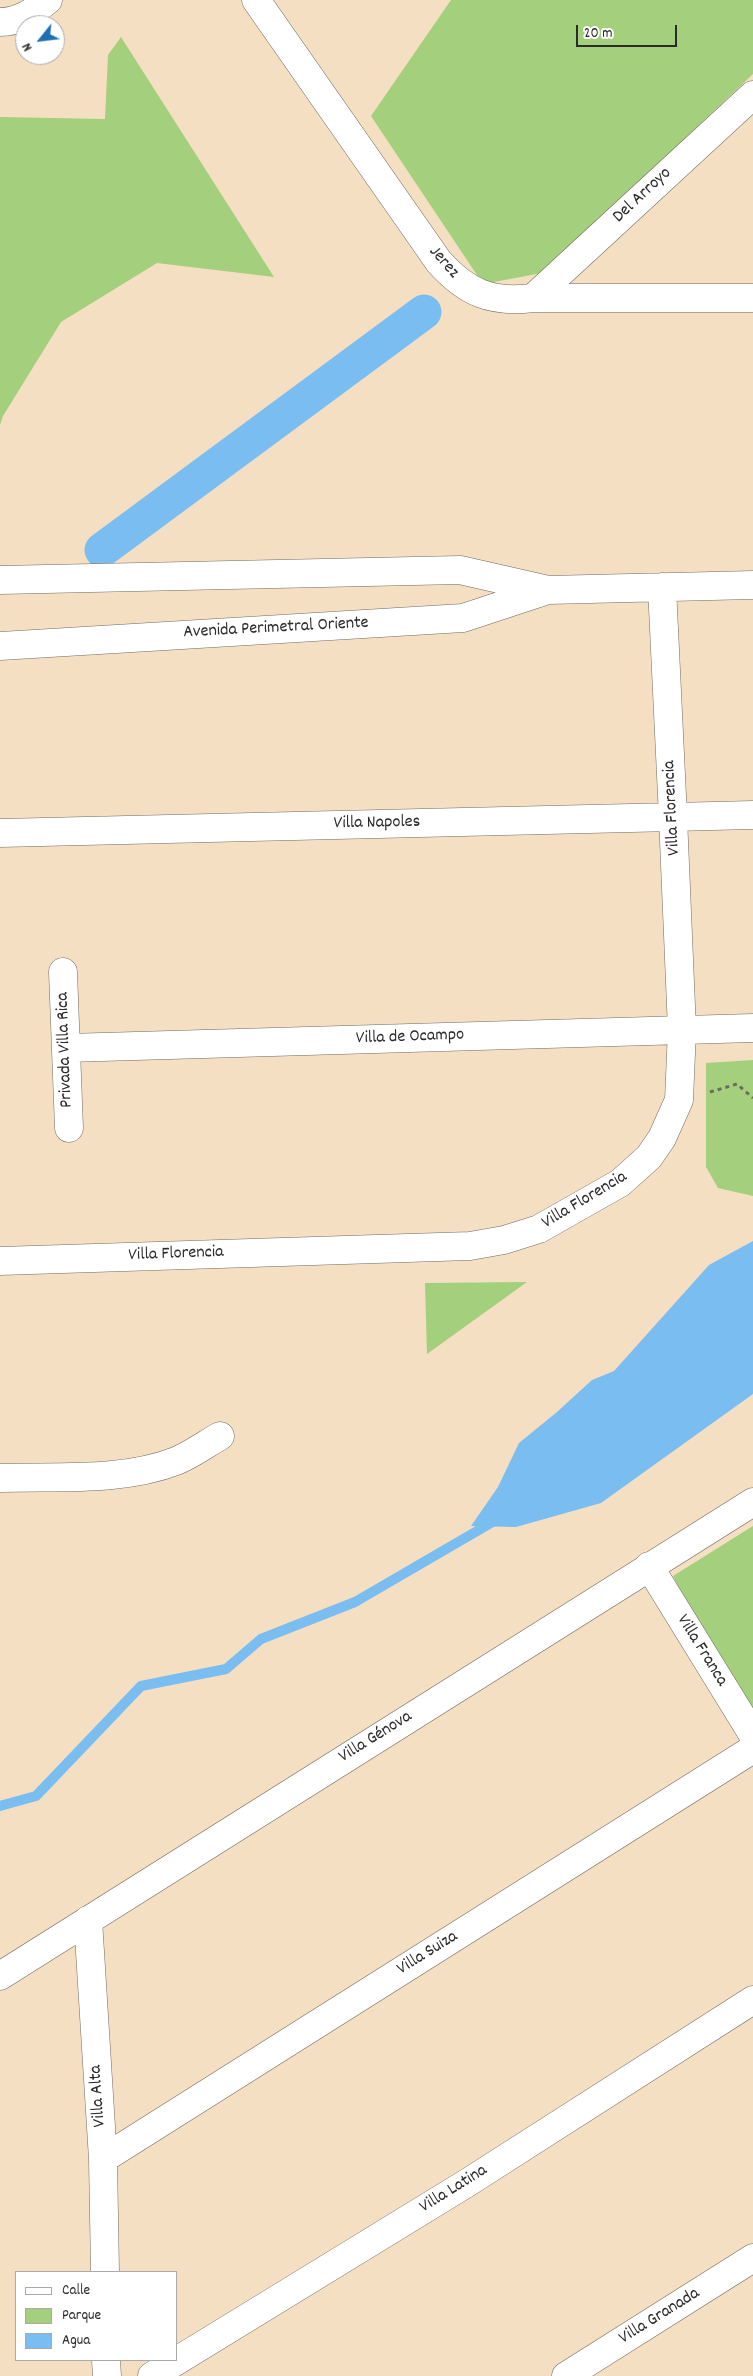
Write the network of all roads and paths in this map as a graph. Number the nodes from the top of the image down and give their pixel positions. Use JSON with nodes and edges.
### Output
{"nodes":[{"id":1,"x":48,"y":0,"type":"edge"},
{"id":2,"x":256,"y":0,"type":"edge"},
{"id":3,"x":0,"y":22,"type":"edge"},
{"id":4,"x":753,"y":95,"type":"edge"},
{"id":5,"x":533,"y":298,"type":"junction"},
{"id":6,"x":753,"y":298,"type":"edge"},
{"id":7,"x":0,"y":580,"type":"edge"},
{"id":8,"x":753,"y":585,"type":"edge"},
{"id":9,"x":662,"y":587,"type":"junction"},
{"id":10,"x":548,"y":590,"type":"junction"},
{"id":11,"x":0,"y":646,"type":"edge"},
{"id":12,"x":753,"y":816,"type":"edge"},
{"id":13,"x":673,"y":817,"type":"junction"},
{"id":14,"x":0,"y":833,"type":"edge"},
{"id":15,"x":63,"y":972,"type":"dead end"},
{"id":16,"x":753,"y":1028,"type":"edge"},
{"id":17,"x":682,"y":1030,"type":"junction"},
{"id":18,"x":66,"y":1048,"type":"junction"},
{"id":19,"x":753,"y":1098,"type":"edge"},
{"id":20,"x":679,"y":1100,"type":"junction"},
{"id":21,"x":69,"y":1128,"type":"dead end"},
{"id":22,"x":0,"y":1261,"type":"edge"},
{"id":23,"x":220,"y":1436,"type":"dead end"},
{"id":24,"x":0,"y":1478,"type":"edge"},
{"id":25,"x":753,"y":1502,"type":"edge"},
{"id":26,"x":649,"y":1566,"type":"junction"},
{"id":27,"x":753,"y":1735,"type":"edge"},
{"id":28,"x":753,"y":1749,"type":"edge"},
{"id":29,"x":88,"y":1920,"type":"junction"},
{"id":30,"x":0,"y":1976,"type":"edge"},
{"id":31,"x":753,"y":2000,"type":"edge"},
{"id":32,"x":103,"y":2159,"type":"junction"},
{"id":33,"x":753,"y":2258,"type":"edge"},
{"id":34,"x":105,"y":2271,"type":"edge"},
{"id":35,"x":178,"y":2360,"type":"edge"},
{"id":36,"x":106,"y":2361,"type":"edge"},
{"id":37,"x":176,"y":2361,"type":"edge"},
{"id":38,"x":107,"y":2376,"type":"edge"},
{"id":39,"x":152,"y":2376,"type":"edge"},
{"id":40,"x":566,"y":2376,"type":"edge"}],
"edges":[{"from":1,"to":3,"type":"street"},
{"from":2,"to":5,"type":"street","name":"Jerez"},
{"from":4,"to":5,"type":"street","name":"Del Arroyo"},
{"from":5,"to":6,"type":"street","name":"Jerez"},
{"from":7,"to":10,"type":"street","name":"Avenida Perimetral Oriente"},
{"from":8,"to":9,"type":"street","name":"Avenida Perimetral Oriente"},
{"from":9,"to":10,"type":"street","name":"Avenida Perimetral Oriente"},
{"from":9,"to":13,"type":"street","name":"Villa Florencia"},
{"from":10,"to":11,"type":"street","name":"Avenida Perimetral Oriente"},
{"from":12,"to":13,"type":"street","name":"Villa Napoles"},
{"from":13,"to":14,"type":"street","name":"Villa Napoles"},
{"from":13,"to":17,"type":"street","name":"Villa Florencia"},
{"from":15,"to":18,"type":"street","name":"Privada Villa Rica"},
{"from":16,"to":17,"type":"street","name":"Villa de Ocampo"},
{"from":17,"to":18,"type":"street","name":"Villa de Ocampo"},
{"from":17,"to":20,"type":"street","name":"Villa Florencia"},
{"from":18,"to":21,"type":"street","name":"Privada Villa Rica"},
{"from":19,"to":20,"type":"path"},
{"from":20,"to":22,"type":"street","name":"Villa Florencia"},
{"from":23,"to":24,"type":"street"},
{"from":25,"to":26,"type":"street","name":"Villa Génova"},
{"from":26,"to":27,"type":"street","name":"Villa Franca"},
{"from":26,"to":29,"type":"street","name":"Villa Génova"},
{"from":28,"to":32,"type":"street","name":"Villa Suiza"},
{"from":29,"to":30,"type":"street","name":"Villa Génova"},
{"from":29,"to":32,"type":"street","name":"Villa Alta"},
{"from":31,"to":35,"type":"street","name":"Villa Latina"},
{"from":32,"to":34,"type":"street","name":"Villa Alta"},
{"from":33,"to":40,"type":"street","name":"Villa Granada"},
{"from":36,"to":38,"type":"street"},
{"from":37,"to":39,"type":"street","name":"Villa Latina"}]}
